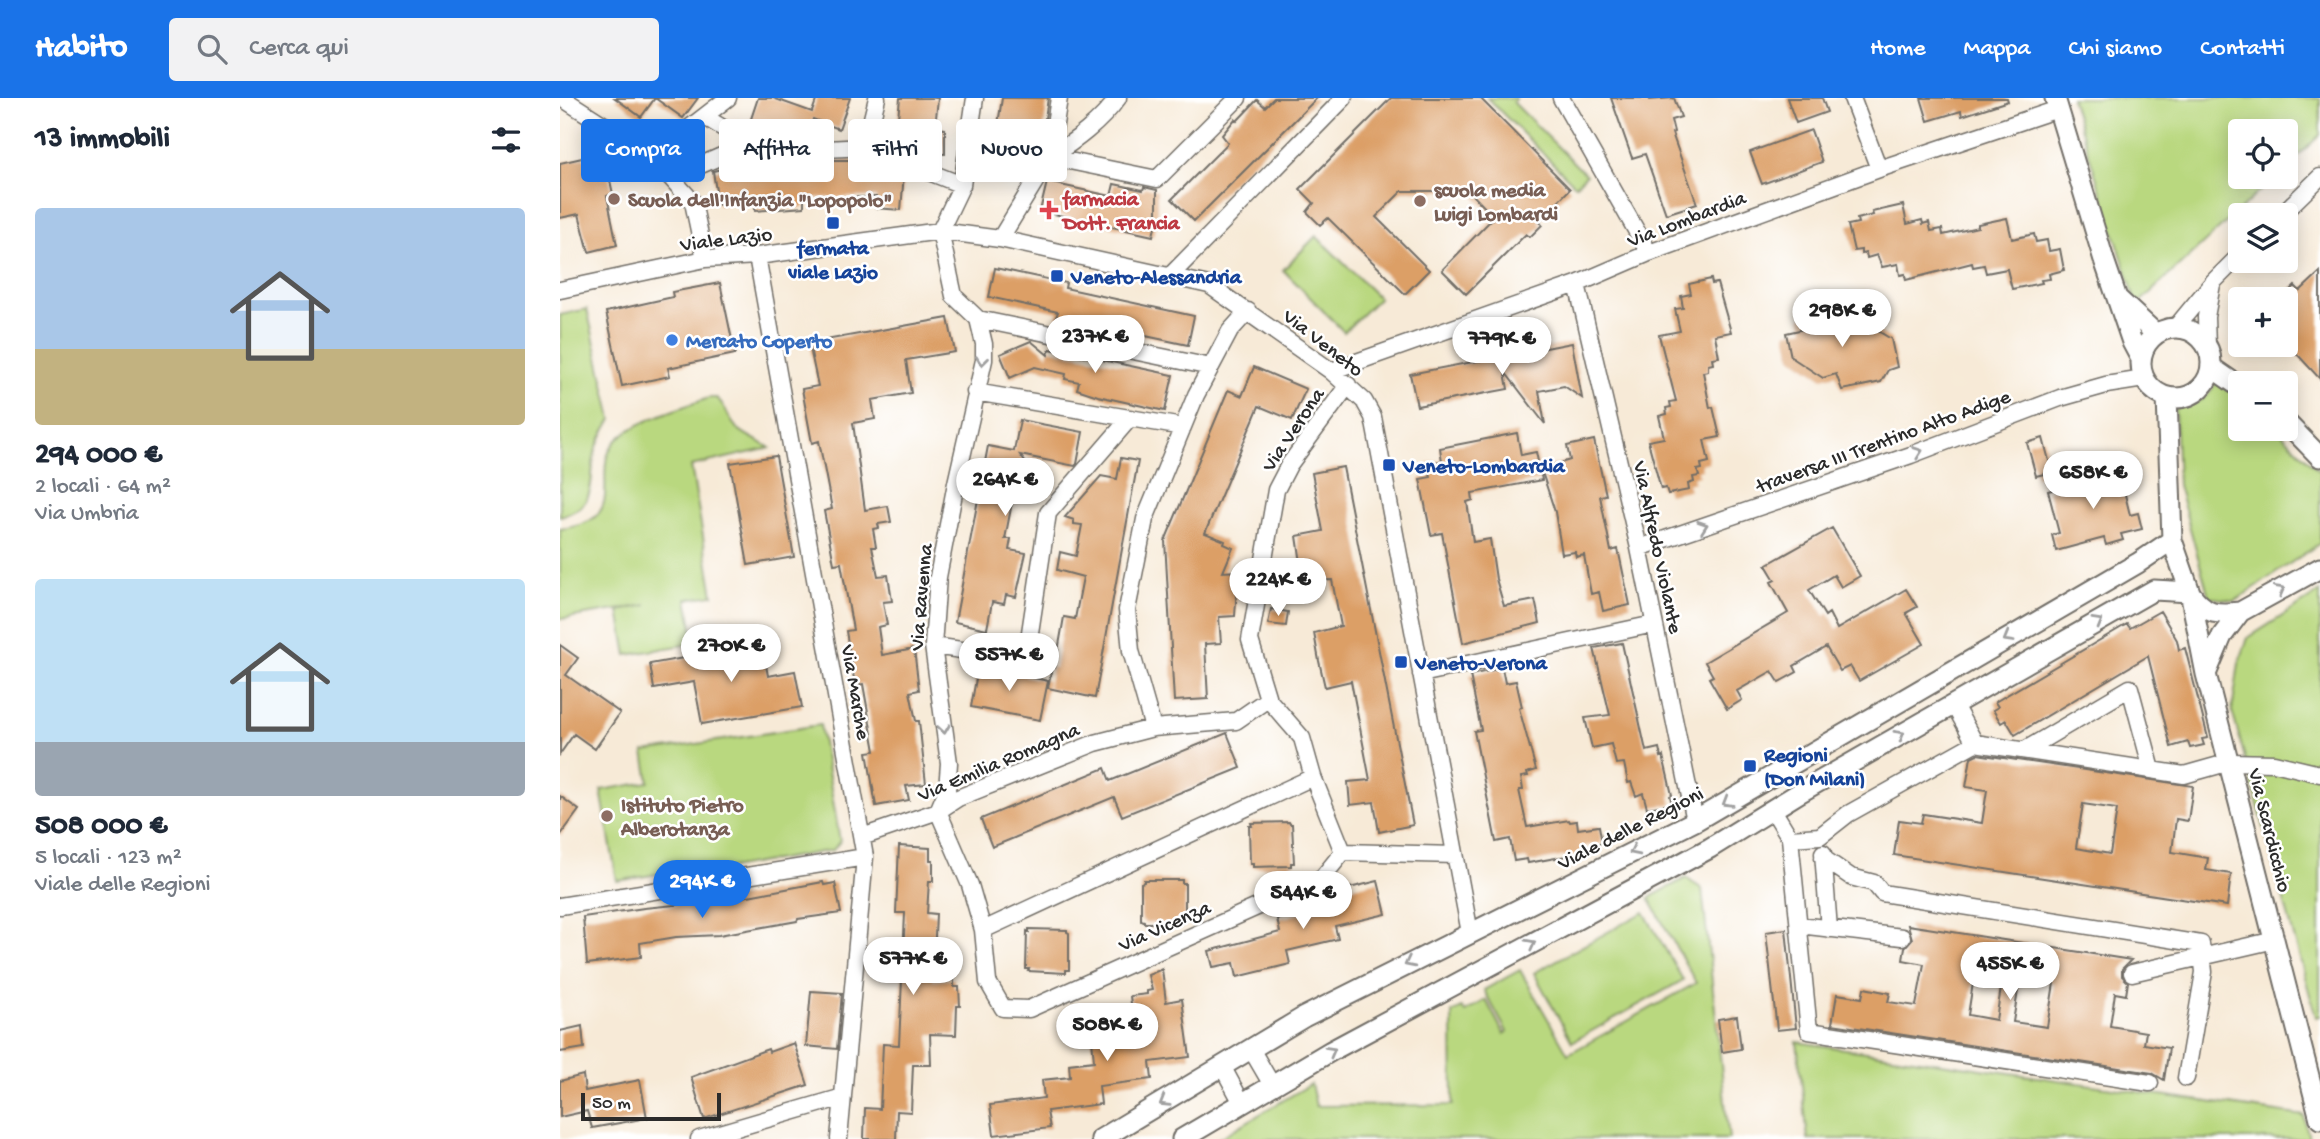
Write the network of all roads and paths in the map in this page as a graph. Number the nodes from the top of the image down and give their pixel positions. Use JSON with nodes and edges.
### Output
{"nodes":[{"id":1,"x":562,"y":98,"type":"edge"},
{"id":2,"x":728,"y":98,"type":"edge"},
{"id":3,"x":877,"y":98,"type":"edge"},
{"id":4,"x":975,"y":98,"type":"edge"},
{"id":5,"x":1059,"y":98,"type":"edge"},
{"id":6,"x":1118,"y":98,"type":"edge"},
{"id":7,"x":1238,"y":98,"type":"edge"},
{"id":8,"x":1344,"y":98,"type":"edge"},
{"id":9,"x":1561,"y":98,"type":"edge"},
{"id":10,"x":1852,"y":98,"type":"edge"},
{"id":11,"x":2057,"y":103,"type":"edge"},
{"id":12,"x":705,"y":117,"type":"junction"},
{"id":13,"x":595,"y":119,"type":"edge"},
{"id":14,"x":702,"y":119,"type":"edge"},
{"id":15,"x":872,"y":119,"type":"edge"},
{"id":16,"x":1056,"y":119,"type":"edge"},
{"id":17,"x":719,"y":126,"type":"edge"},
{"id":18,"x":1067,"y":146,"type":"edge"},
{"id":19,"x":1067,"y":160,"type":"edge"},
{"id":20,"x":1879,"y":169,"type":"junction"},
{"id":21,"x":942,"y":177,"type":"edge"},
{"id":22,"x":2320,"y":177,"type":"edge"},
{"id":23,"x":675,"y":182,"type":"edge"},
{"id":24,"x":1035,"y":182,"type":"edge"},
{"id":25,"x":962,"y":185,"type":"junction"},
{"id":26,"x":2293,"y":203,"type":"edge"},
{"id":27,"x":940,"y":231,"type":"junction"},
{"id":28,"x":1000,"y":239,"type":"junction"},
{"id":29,"x":1648,"y":253,"type":"junction"},
{"id":30,"x":758,"y":256,"type":"junction"},
{"id":31,"x":705,"y":259,"type":"junction"},
{"id":32,"x":2228,"y":267,"type":"edge"},
{"id":33,"x":1171,"y":275,"type":"junction"},
{"id":34,"x":2213,"y":282,"type":"junction"},
{"id":35,"x":1577,"y":284,"type":"junction"},
{"id":36,"x":560,"y":290,"type":"edge"},
{"id":37,"x":2117,"y":298,"type":"junction"},
{"id":38,"x":1248,"y":311,"type":"junction"},
{"id":39,"x":978,"y":319,"type":"junction"},
{"id":40,"x":2165,"y":331,"type":"junction"},
{"id":41,"x":2209,"y":357,"type":"junction"},
{"id":42,"x":1211,"y":367,"type":"junction"},
{"id":43,"x":2143,"y":369,"type":"junction"},
{"id":44,"x":1331,"y":371,"type":"junction"},
{"id":45,"x":2228,"y":375,"type":"edge"},
{"id":46,"x":1348,"y":385,"type":"junction"},
{"id":47,"x":975,"y":392,"type":"junction"},
{"id":48,"x":2167,"y":397,"type":"junction"},
{"id":49,"x":1130,"y":418,"type":"junction"},
{"id":50,"x":1183,"y":427,"type":"junction"},
{"id":51,"x":2298,"y":434,"type":"edge"},
{"id":52,"x":2320,"y":457,"type":"edge"},
{"id":53,"x":2172,"y":540,"type":"junction"},
{"id":54,"x":1639,"y":548,"type":"junction"},
{"id":55,"x":2320,"y":568,"type":"edge"},
{"id":56,"x":2190,"y":592,"type":"junction"},
{"id":57,"x":2240,"y":612,"type":"junction"},
{"id":58,"x":1654,"y":624,"type":"junction"},
{"id":59,"x":933,"y":646,"type":"junction"},
{"id":60,"x":1420,"y":674,"type":"junction"},
{"id":61,"x":2206,"y":674,"type":"junction"},
{"id":62,"x":1268,"y":699,"type":"junction"},
{"id":63,"x":1954,"y":705,"type":"junction"},
{"id":64,"x":1153,"y":728,"type":"junction"},
{"id":65,"x":1975,"y":743,"type":"junction"},
{"id":66,"x":2025,"y":750,"type":"junction"},
{"id":67,"x":2230,"y":762,"type":"junction"},
{"id":68,"x":2152,"y":769,"type":"junction"},
{"id":69,"x":2320,"y":774,"type":"edge"},
{"id":70,"x":1313,"y":778,"type":"junction"},
{"id":71,"x":1773,"y":810,"type":"junction"},
{"id":72,"x":938,"y":811,"type":"junction"},
{"id":73,"x":1695,"y":821,"type":"junction"},
{"id":74,"x":1821,"y":836,"type":"junction"},
{"id":75,"x":862,"y":837,"type":"junction"},
{"id":76,"x":1790,"y":838,"type":"junction"},
{"id":77,"x":1710,"y":848,"type":"junction"},
{"id":78,"x":1343,"y":852,"type":"junction"},
{"id":79,"x":1455,"y":855,"type":"junction"},
{"id":80,"x":865,"y":857,"type":"junction"},
{"id":81,"x":1823,"y":858,"type":"junction"},
{"id":82,"x":560,"y":906,"type":"edge"},
{"id":83,"x":1799,"y":925,"type":"junction"},
{"id":84,"x":1829,"y":929,"type":"junction"},
{"id":85,"x":983,"y":930,"type":"junction"},
{"id":86,"x":1470,"y":933,"type":"junction"},
{"id":87,"x":1902,"y":937,"type":"dead end"},
{"id":88,"x":2275,"y":940,"type":"junction"},
{"id":89,"x":2204,"y":957,"type":"junction"},
{"id":90,"x":2132,"y":973,"type":"dead end"},
{"id":91,"x":1251,"y":1049,"type":"junction"},
{"id":92,"x":1222,"y":1066,"type":"junction"},
{"id":93,"x":2186,"y":1078,"type":"dead end"},
{"id":94,"x":2150,"y":1083,"type":"dead end"},
{"id":95,"x":1272,"y":1085,"type":"junction"},
{"id":96,"x":843,"y":1097,"type":"junction"},
{"id":97,"x":1242,"y":1103,"type":"junction"},
{"id":98,"x":2320,"y":1119,"type":"edge"},
{"id":99,"x":699,"y":1139,"type":"edge"},
{"id":100,"x":839,"y":1139,"type":"edge"},
{"id":101,"x":1101,"y":1139,"type":"edge"},
{"id":102,"x":1182,"y":1139,"type":"edge"}],
"edges":[{"from":1,"to":13,"type":"street"},
{"from":2,"to":12,"type":"street"},
{"from":3,"to":15,"type":"street"},
{"from":4,"to":25,"type":"street"},
{"from":5,"to":16,"type":"street"},
{"from":6,"to":18,"type":"street"},
{"from":7,"to":19,"type":"street"},
{"from":8,"to":33,"type":"street"},
{"from":9,"to":29,"type":"street"},
{"from":10,"to":20,"type":"street"},
{"from":11,"to":20,"type":"street","name":"Via Lombardia"},
{"from":11,"to":37,"type":"street"},
{"from":12,"to":14,"type":"street"},
{"from":12,"to":17,"type":"street"},
{"from":20,"to":29,"type":"street","name":"Via Lombardia"},
{"from":21,"to":25,"type":"street"},
{"from":22,"to":26,"type":"street"},
{"from":23,"to":31,"type":"street"},
{"from":24,"to":28,"type":"street"},
{"from":25,"to":27,"type":"street"},
{"from":27,"to":28,"type":"street","name":"Via Veneto"},
{"from":27,"to":30,"type":"street","name":"Viale Lazio"},
{"from":27,"to":39,"type":"street"},
{"from":28,"to":33,"type":"street","name":"Via Veneto"},
{"from":29,"to":35,"type":"street","name":"Via Lombardia"},
{"from":30,"to":31,"type":"street","name":"Viale Lazio"},
{"from":30,"to":75,"type":"street","name":"Via Marche"},
{"from":31,"to":36,"type":"street","name":"Viale Lazio"},
{"from":32,"to":34,"type":"street"},
{"from":33,"to":38,"type":"street","name":"Via Veneto"},
{"from":34,"to":40,"type":"street"},
{"from":34,"to":41,"type":"street"},
{"from":35,"to":44,"type":"street","name":"Via Lombardia"},
{"from":35,"to":54,"type":"street","name":"Via Alfredo Violante"},
{"from":37,"to":40,"type":"street"},
{"from":37,"to":43,"type":"street"},
{"from":38,"to":42,"type":"street"},
{"from":38,"to":44,"type":"street","name":"Via Veneto"},
{"from":39,"to":42,"type":"street"},
{"from":39,"to":47,"type":"street","name":"Via Ravenna","one_way":true},
{"from":40,"to":41,"type":"street"},
{"from":40,"to":43,"type":"street"},
{"from":41,"to":45,"type":"street"},
{"from":41,"to":48,"type":"street"},
{"from":42,"to":50,"type":"street"},
{"from":43,"to":48,"type":"street"},
{"from":54,"to":43,"type":"street","name":"traversa III Trentino Alto Adige","one_way":true},
{"from":44,"to":46,"type":"street","name":"Via Veneto"},
{"from":46,"to":60,"type":"street","name":"Via Veneto"},
{"from":46,"to":62,"type":"street","name":"Via Verona"},
{"from":47,"to":49,"type":"street"},
{"from":47,"to":59,"type":"street","name":"Via Ravenna"},
{"from":48,"to":53,"type":"street","name":"Via Scardicchio"},
{"from":49,"to":50,"type":"street"},
{"from":49,"to":59,"type":"street"},
{"from":50,"to":64,"type":"street"},
{"from":51,"to":52,"type":"street"},
{"from":53,"to":56,"type":"street","name":"Via Scardicchio"},
{"from":53,"to":73,"type":"street","name":"Viale delle Regioni","one_way":true},
{"from":54,"to":58,"type":"street","name":"Via Alfredo Violante"},
{"from":57,"to":55,"type":"street","one_way":true},
{"from":56,"to":57,"type":"street"},
{"from":56,"to":61,"type":"street","name":"Via Scardicchio"},
{"from":63,"to":56,"type":"street","one_way":true},
{"from":57,"to":61,"type":"street"},
{"from":58,"to":60,"type":"street"},
{"from":58,"to":73,"type":"street","name":"Via Alfredo Violante"},
{"from":59,"to":72,"type":"street","name":"Via Ravenna","one_way":true},
{"from":60,"to":79,"type":"street","name":"Via Veneto"},
{"from":61,"to":67,"type":"street","name":"Via Scardicchio"},
{"from":62,"to":64,"type":"street","name":"Via Emilia Romagna"},
{"from":62,"to":70,"type":"street","name":"Via Verona"},
{"from":63,"to":65,"type":"street"},
{"from":71,"to":63,"type":"street","one_way":true},
{"from":64,"to":72,"type":"street","name":"Via Emilia Romagna"},
{"from":65,"to":66,"type":"street"},
{"from":65,"to":74,"type":"street"},
{"from":66,"to":68,"type":"street"},
{"from":66,"to":68,"type":"street"},
{"from":67,"to":68,"type":"street"},
{"from":67,"to":69,"type":"street"},
{"from":67,"to":88,"type":"street","name":"Via Scardicchio"},
{"from":70,"to":78,"type":"street","name":"Via Verona"},
{"from":70,"to":85,"type":"street"},
{"from":71,"to":76,"type":"street"},
{"from":71,"to":77,"type":"street"},
{"from":72,"to":75,"type":"street","name":"Via Emilia Romagna"},
{"from":72,"to":85,"type":"street","name":"Via Vicenza"},
{"from":73,"to":77,"type":"street"},
{"from":73,"to":86,"type":"street","name":"Viale delle Regioni","one_way":true},
{"from":74,"to":76,"type":"street"},
{"from":74,"to":81,"type":"street"},
{"from":75,"to":80,"type":"street","name":"Via Marche"},
{"from":76,"to":83,"type":"street"},
{"from":95,"to":77,"type":"street","one_way":true},
{"from":78,"to":79,"type":"street"},
{"from":78,"to":85,"type":"street","name":"Via Vicenza"},
{"from":79,"to":86,"type":"street","name":"Via Veneto"},
{"from":80,"to":82,"type":"street"},
{"from":80,"to":96,"type":"street","name":"Via Marche"},
{"from":81,"to":84,"type":"street"},
{"from":81,"to":89,"type":"street"},
{"from":83,"to":84,"type":"street"},
{"from":83,"to":94,"type":"street"},
{"from":84,"to":87,"type":"street"},
{"from":86,"to":91,"type":"street","name":"Viale delle Regioni","one_way":true},
{"from":88,"to":89,"type":"street"},
{"from":88,"to":98,"type":"street","name":"Via Scardicchio"},
{"from":89,"to":90,"type":"street"},
{"from":89,"to":93,"type":"street"},
{"from":91,"to":92,"type":"street","name":"Viale delle Regioni"},
{"from":91,"to":95,"type":"street"},
{"from":92,"to":97,"type":"street"},
{"from":92,"to":101,"type":"street","name":"Viale delle Regioni","one_way":true},
{"from":95,"to":97,"type":"street"},
{"from":96,"to":99,"type":"street"},
{"from":96,"to":100,"type":"street","name":"Via Marche"},
{"from":97,"to":102,"type":"street"}]}
